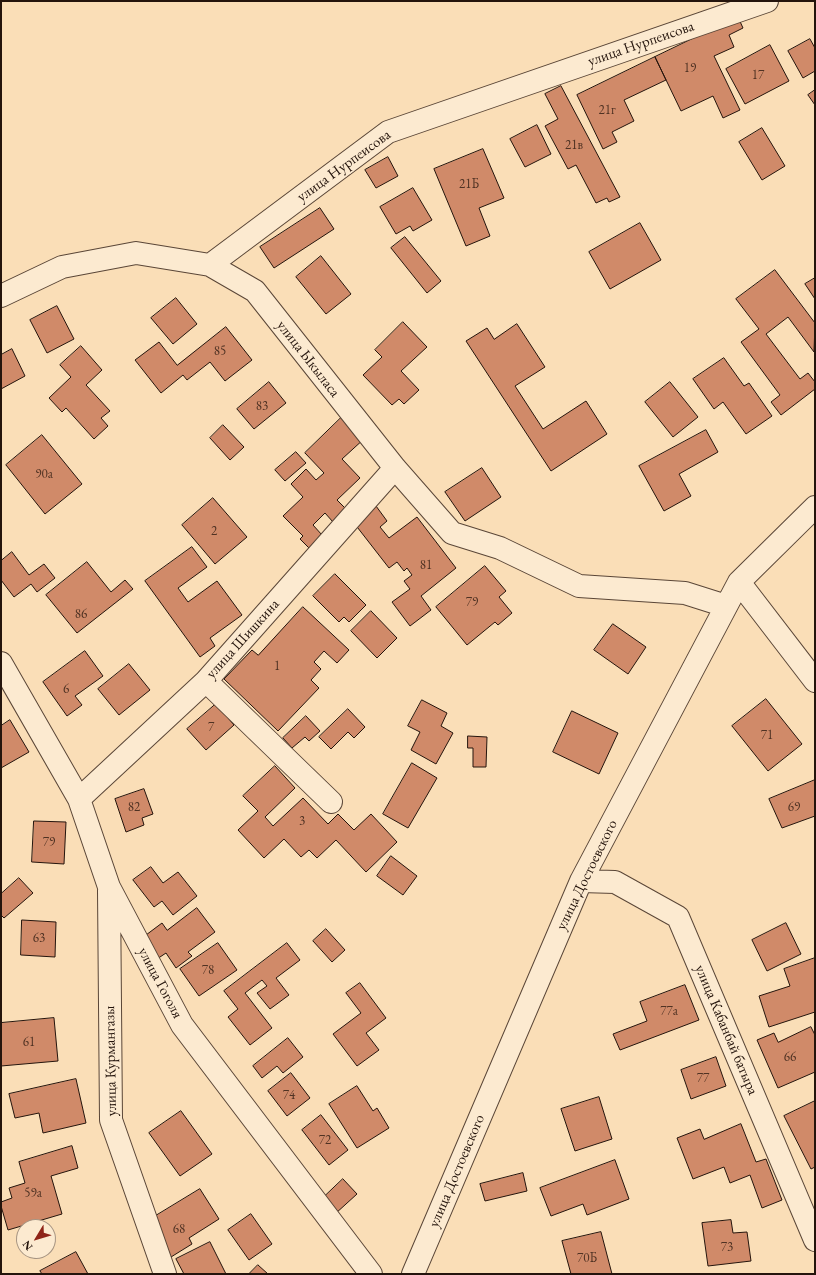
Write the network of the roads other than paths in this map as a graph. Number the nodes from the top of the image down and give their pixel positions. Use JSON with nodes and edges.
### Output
{"nodes":[{"id":1,"x":767,"y":1,"type":"edge"},
{"id":2,"x":210,"y":265,"type":"junction"},
{"id":3,"x":1,"y":296,"type":"edge"},
{"id":4,"x":395,"y":468,"type":"junction"},
{"id":5,"x":815,"y":507,"type":"edge"},
{"id":6,"x":739,"y":582,"type":"junction"},
{"id":7,"x":726,"y":606,"type":"junction"},
{"id":8,"x":1,"y":663,"type":"edge"},
{"id":9,"x":206,"y":681,"type":"junction"},
{"id":10,"x":815,"y":681,"type":"edge"},
{"id":11,"x":79,"y":799,"type":"junction"},
{"id":12,"x":331,"y":802,"type":"dead end"},
{"id":13,"x":581,"y":882,"type":"junction"},
{"id":14,"x":109,"y":888,"type":"junction"},
{"id":15,"x":815,"y":1240,"type":"edge"},
{"id":16,"x":165,"y":1274,"type":"edge"},
{"id":17,"x":371,"y":1274,"type":"edge"},
{"id":18,"x":413,"y":1274,"type":"edge"}],
"edges":[{"from":1,"to":2,"type":"street","name":"улица Нурпеисова"},
{"from":2,"to":3,"type":"street"},
{"from":2,"to":4,"type":"street","name":"улица Ыкыласа"},
{"from":4,"to":7,"type":"street"},
{"from":4,"to":9,"type":"street","name":"улица Шишкина"},
{"from":5,"to":6,"type":"street","name":"улица Достоевского"},
{"from":6,"to":7,"type":"street","name":"улица Достоевского"},
{"from":6,"to":10,"type":"street"},
{"from":7,"to":13,"type":"street","name":"улица Достоевского"},
{"from":8,"to":11,"type":"street","name":"улица Гоголя"},
{"from":9,"to":11,"type":"street","name":"улица Шишкина"},
{"from":9,"to":12,"type":"street"},
{"from":11,"to":14,"type":"street","name":"улица Гоголя"},
{"from":13,"to":15,"type":"street","name":"улица Кабанбай батыра"},
{"from":13,"to":18,"type":"street","name":"улица Достоевского"},
{"from":14,"to":16,"type":"street","name":"улица Курмангазы"},
{"from":14,"to":17,"type":"street","name":"улица Гоголя"}]}
